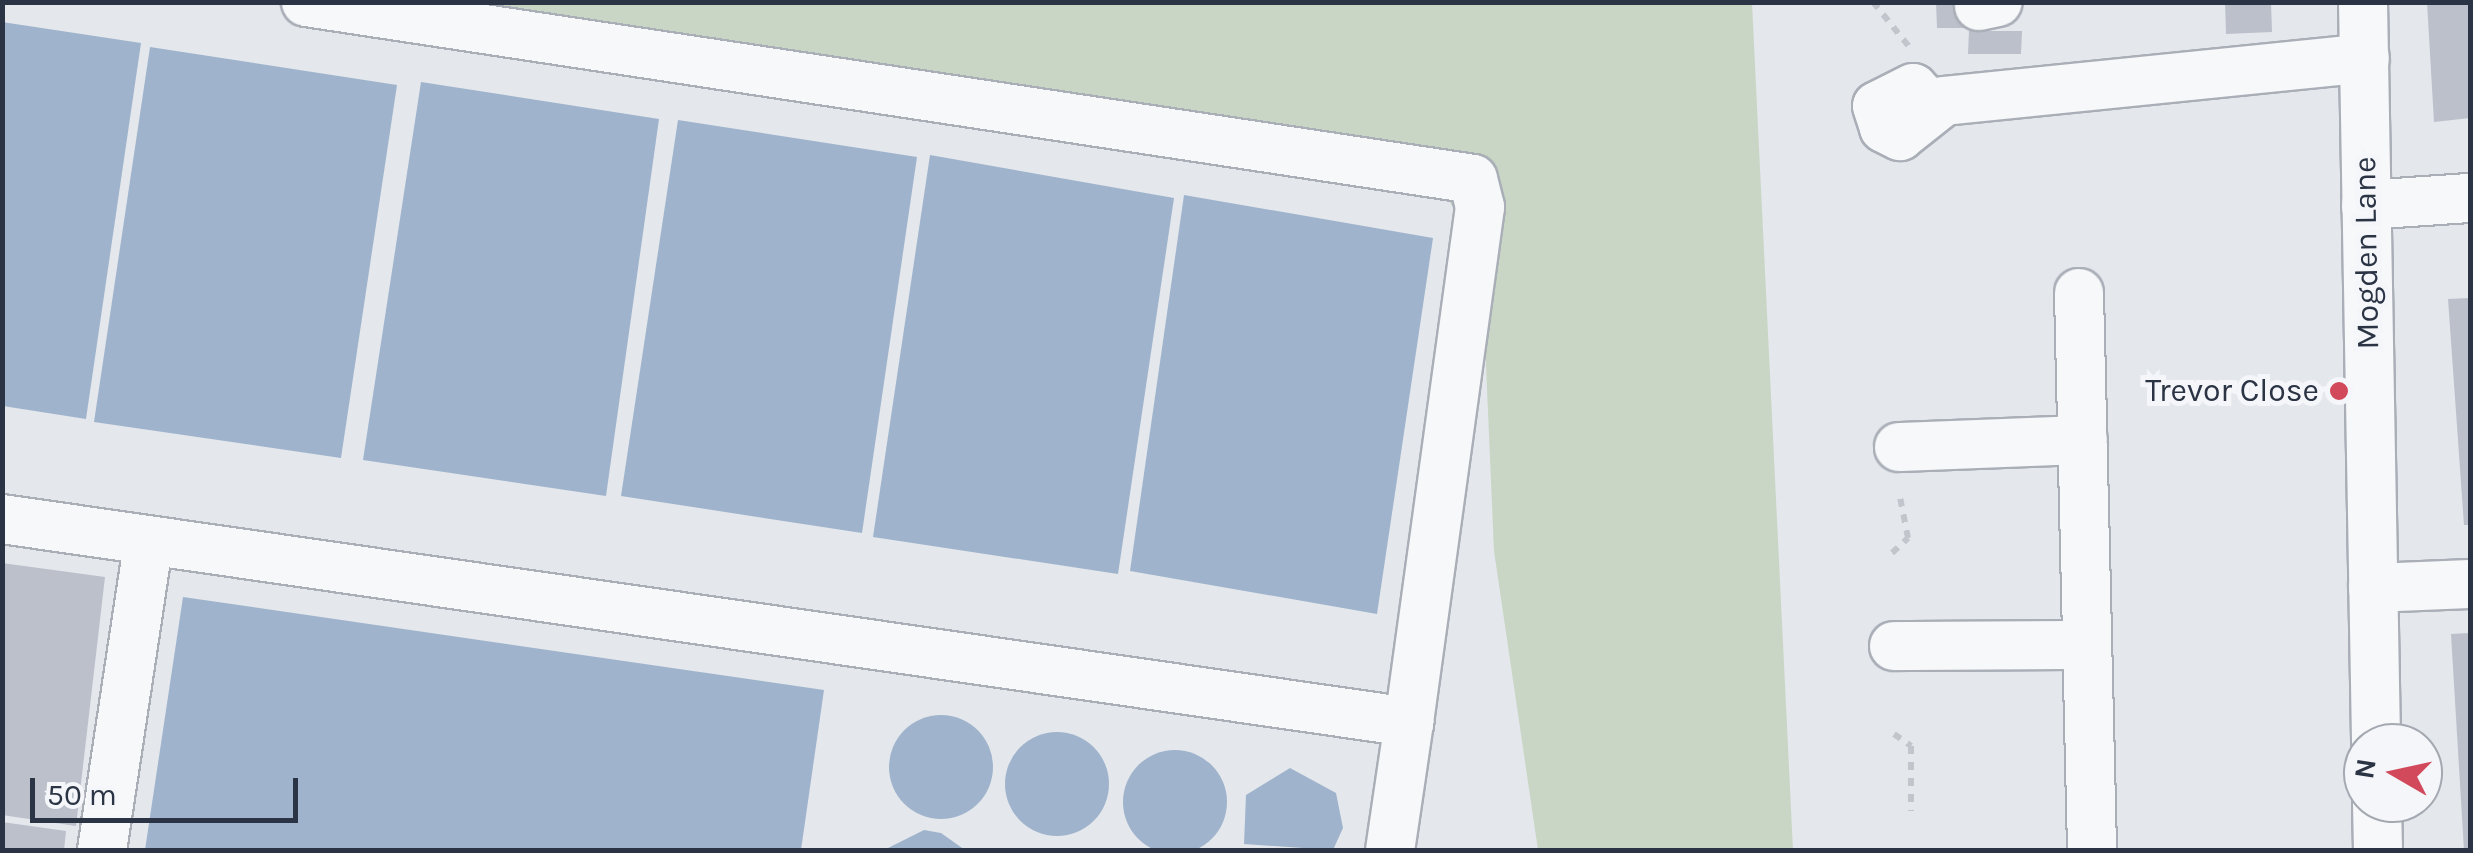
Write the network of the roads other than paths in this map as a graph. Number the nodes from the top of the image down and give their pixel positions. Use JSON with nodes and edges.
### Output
{"nodes":[{"id":1,"x":306,"y":2,"type":"edge"},
{"id":2,"x":2363,"y":2,"type":"edge"},
{"id":3,"x":2365,"y":58,"type":"junction"},
{"id":4,"x":1929,"y":105,"type":"dead end"},
{"id":5,"x":2470,"y":198,"type":"edge"},
{"id":6,"x":2366,"y":205,"type":"junction"},
{"id":7,"x":2079,"y":293,"type":"dead end"},
{"id":8,"x":2082,"y":440,"type":"junction"},
{"id":9,"x":1899,"y":469,"type":"road end"},
{"id":10,"x":2,"y":519,"type":"edge"},
{"id":11,"x":150,"y":541,"type":"junction"},
{"id":12,"x":2470,"y":584,"type":"edge"},
{"id":13,"x":2373,"y":588,"type":"junction"},
{"id":14,"x":2085,"y":645,"type":"junction"},
{"id":15,"x":1894,"y":646,"type":"dead end"},
{"id":16,"x":1410,"y":722,"type":"junction"},
{"id":17,"x":2376,"y":723,"type":"edge"},
{"id":18,"x":2377,"y":823,"type":"edge"},
{"id":19,"x":102,"y":850,"type":"edge"},
{"id":20,"x":1390,"y":850,"type":"edge"},
{"id":21,"x":2092,"y":850,"type":"edge"},
{"id":22,"x":2378,"y":850,"type":"edge"}],
"edges":[{"from":1,"to":16,"type":"street"},
{"from":2,"to":3,"type":"street","name":"Mogden Lane"},
{"from":3,"to":4,"type":"street"},
{"from":3,"to":6,"type":"street","name":"Mogden Lane"},
{"from":5,"to":6,"type":"street"},
{"from":6,"to":13,"type":"street","name":"Mogden Lane"},
{"from":7,"to":8,"type":"street"},
{"from":8,"to":9,"type":"street"},
{"from":8,"to":14,"type":"street"},
{"from":10,"to":11,"type":"street"},
{"from":11,"to":16,"type":"street"},
{"from":11,"to":19,"type":"street"},
{"from":12,"to":13,"type":"street"},
{"from":13,"to":17,"type":"street","name":"Mogden Lane"},
{"from":14,"to":15,"type":"street"},
{"from":14,"to":21,"type":"street"},
{"from":16,"to":20,"type":"street"},
{"from":18,"to":22,"type":"street"}]}
